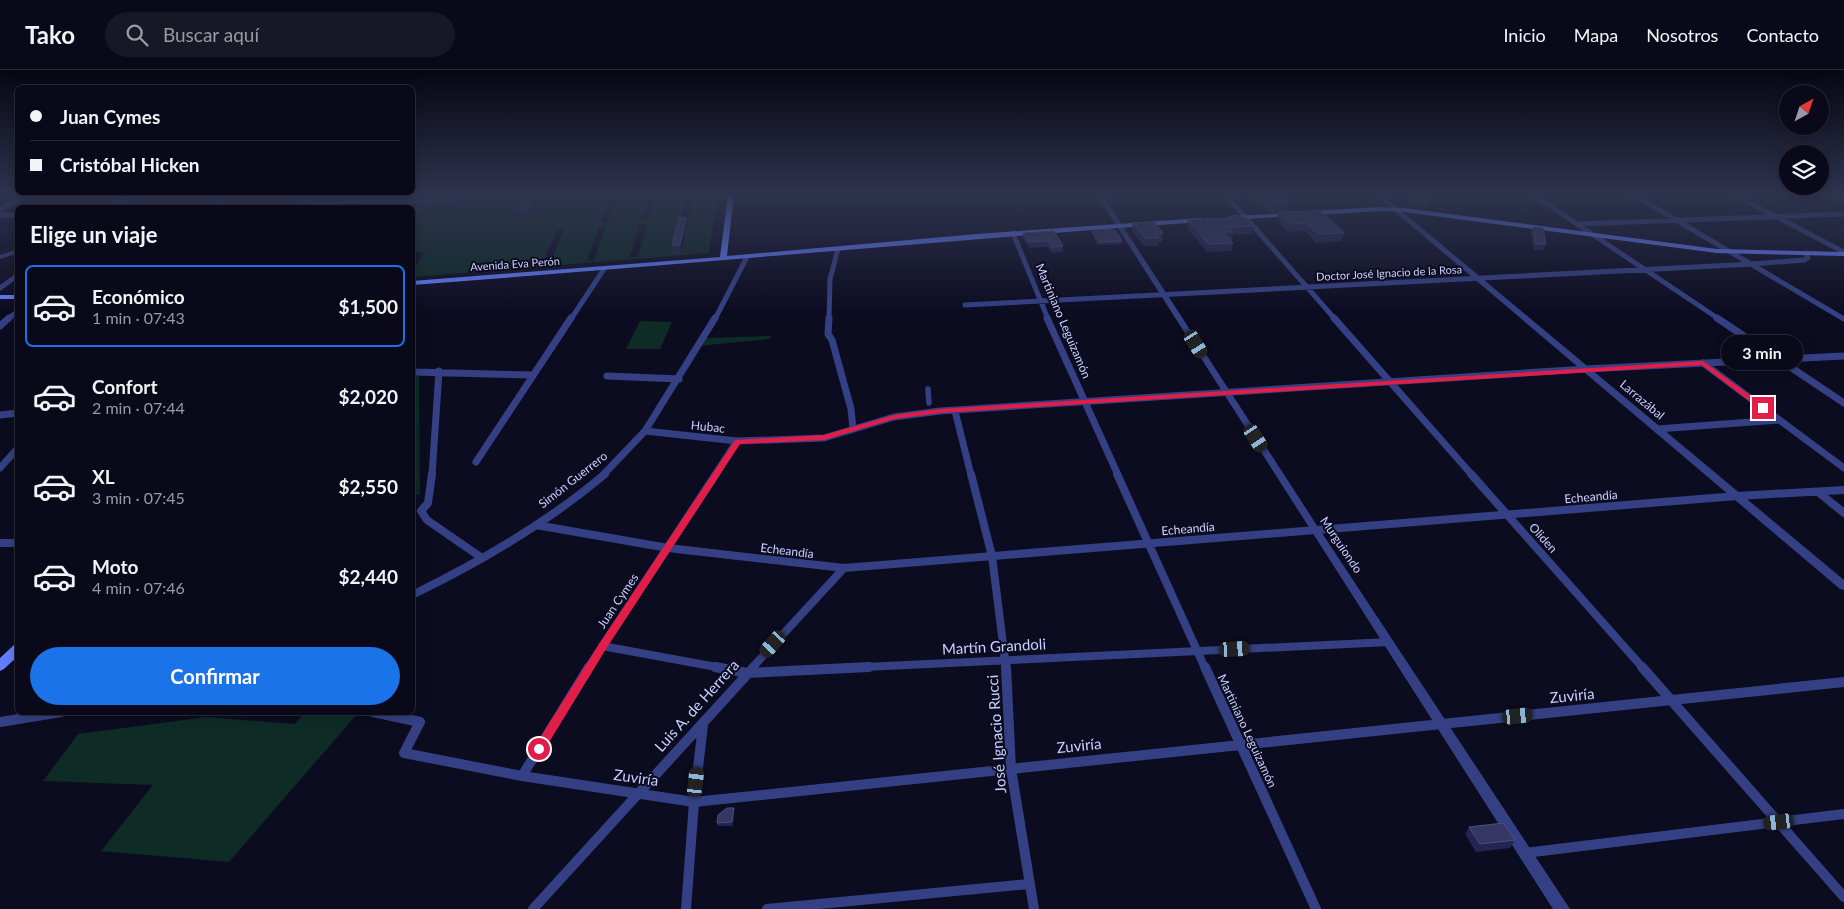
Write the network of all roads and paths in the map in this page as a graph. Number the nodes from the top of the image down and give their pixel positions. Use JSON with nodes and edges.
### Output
{"nodes":[{"id":1,"x":726,"y":233,"type":"edge"},
{"id":2,"x":1024,"y":233,"type":"edge"},
{"id":3,"x":1124,"y":233,"type":"edge"},
{"id":4,"x":1260,"y":233,"type":"edge"},
{"id":5,"x":1423,"y":233,"type":"edge"},
{"id":6,"x":1585,"y":233,"type":"edge"},
{"id":7,"x":1698,"y":233,"type":"edge"},
{"id":8,"x":1807,"y":233,"type":"edge"},
{"id":9,"x":1013,"y":234,"type":"junction"},
{"id":10,"x":1592,"y":234,"type":"junction"},
{"id":11,"x":838,"y":249,"type":"junction"},
{"id":12,"x":15,"y":252,"type":"edge"},
{"id":13,"x":1729,"y":252,"type":"junction"},
{"id":14,"x":1806,"y":253,"type":"junction"},
{"id":15,"x":1844,"y":253,"type":"edge"},
{"id":16,"x":0,"y":257,"type":"edge"},
{"id":17,"x":747,"y":257,"type":"junction"},
{"id":18,"x":723,"y":259,"type":"junction"},
{"id":19,"x":1752,"y":264,"type":"junction"},
{"id":20,"x":604,"y":269,"type":"junction"},
{"id":21,"x":1644,"y":269,"type":"junction"},
{"id":22,"x":15,"y":276,"type":"edge"},
{"id":23,"x":1477,"y":278,"type":"junction"},
{"id":24,"x":415,"y":283,"type":"edge"},
{"id":25,"x":0,"y":288,"type":"edge"},
{"id":26,"x":1306,"y":288,"type":"junction"},
{"id":27,"x":1164,"y":294,"type":"junction"},
{"id":28,"x":0,"y":297,"type":"edge"},
{"id":29,"x":15,"y":297,"type":"edge"},
{"id":30,"x":1038,"y":301,"type":"junction"},
{"id":31,"x":965,"y":305,"type":"dead end"},
{"id":32,"x":15,"y":314,"type":"edge"},
{"id":33,"x":1844,"y":319,"type":"edge"},
{"id":34,"x":0,"y":326,"type":"edge"},
{"id":35,"x":1844,"y":356,"type":"edge"},
{"id":36,"x":1779,"y":360,"type":"junction"},
{"id":37,"x":1703,"y":363,"type":"junction"},
{"id":38,"x":1586,"y":369,"type":"junction"},
{"id":39,"x":439,"y":371,"type":"junction"},
{"id":40,"x":415,"y":372,"type":"edge"},
{"id":41,"x":533,"y":375,"type":"junction"},
{"id":42,"x":607,"y":376,"type":"dead end"},
{"id":43,"x":679,"y":379,"type":"junction"},
{"id":44,"x":1391,"y":383,"type":"junction"},
{"id":45,"x":928,"y":389,"type":"dead end"},
{"id":46,"x":1227,"y":393,"type":"junction"},
{"id":47,"x":1084,"y":402,"type":"junction"},
{"id":48,"x":928,"y":403,"type":"dead end"},
{"id":49,"x":1844,"y":403,"type":"edge"},
{"id":50,"x":955,"y":411,"type":"junction"},
{"id":51,"x":15,"y":413,"type":"edge"},
{"id":52,"x":0,"y":415,"type":"edge"},
{"id":53,"x":1778,"y":420,"type":"junction"},
{"id":54,"x":853,"y":429,"type":"junction"},
{"id":55,"x":1657,"y":429,"type":"junction"},
{"id":56,"x":645,"y":431,"type":"junction"},
{"id":57,"x":737,"y":442,"type":"junction"},
{"id":58,"x":15,"y":451,"type":"edge"},
{"id":59,"x":476,"y":462,"type":"dead end"},
{"id":60,"x":0,"y":468,"type":"edge"},
{"id":61,"x":1844,"y":468,"type":"edge"},
{"id":62,"x":1844,"y":490,"type":"edge"},
{"id":63,"x":1818,"y":492,"type":"junction"},
{"id":64,"x":1737,"y":496,"type":"junction"},
{"id":65,"x":417,"y":512,"type":"edge"},
{"id":66,"x":1844,"y":513,"type":"edge"},
{"id":67,"x":1507,"y":516,"type":"junction"},
{"id":68,"x":536,"y":525,"type":"junction"},
{"id":69,"x":1314,"y":529,"type":"junction"},
{"id":70,"x":15,"y":542,"type":"edge"},
{"id":71,"x":0,"y":544,"type":"edge"},
{"id":72,"x":1150,"y":544,"type":"junction"},
{"id":73,"x":668,"y":548,"type":"junction"},
{"id":74,"x":992,"y":556,"type":"junction"},
{"id":75,"x":482,"y":558,"type":"junction"},
{"id":76,"x":844,"y":568,"type":"junction"},
{"id":77,"x":1844,"y":586,"type":"edge"},
{"id":78,"x":415,"y":594,"type":"edge"},
{"id":79,"x":1389,"y":642,"type":"junction"},
{"id":80,"x":602,"y":646,"type":"junction"},
{"id":81,"x":15,"y":651,"type":"edge"},
{"id":82,"x":1196,"y":651,"type":"junction"},
{"id":83,"x":1006,"y":660,"type":"junction"},
{"id":84,"x":0,"y":666,"type":"edge"},
{"id":85,"x":747,"y":673,"type":"junction"},
{"id":86,"x":1844,"y":682,"type":"edge"},
{"id":87,"x":1671,"y":700,"type":"junction"},
{"id":88,"x":43,"y":715,"type":"edge"},
{"id":89,"x":387,"y":715,"type":"edge"},
{"id":90,"x":0,"y":722,"type":"edge"},
{"id":91,"x":703,"y":725,"type":"junction"},
{"id":92,"x":1442,"y":725,"type":"junction"},
{"id":93,"x":1238,"y":744,"type":"junction"},
{"id":94,"x":1011,"y":769,"type":"junction"},
{"id":95,"x":522,"y":776,"type":"junction"},
{"id":96,"x":637,"y":794,"type":"junction"},
{"id":97,"x":694,"y":802,"type":"junction"},
{"id":98,"x":1844,"y":814,"type":"edge"},
{"id":99,"x":1779,"y":822,"type":"junction"},
{"id":100,"x":1525,"y":853,"type":"junction"},
{"id":101,"x":1029,"y":884,"type":"junction"},
{"id":102,"x":1844,"y":898,"type":"edge"},
{"id":103,"x":533,"y":909,"type":"edge"},
{"id":104,"x":686,"y":909,"type":"edge"},
{"id":105,"x":767,"y":909,"type":"edge"},
{"id":106,"x":1034,"y":909,"type":"edge"},
{"id":107,"x":1316,"y":909,"type":"edge"},
{"id":108,"x":1562,"y":909,"type":"edge"}],
"edges":[{"from":1,"to":18,"type":"main road"},
{"from":2,"to":9,"type":"main road","name":"Avenida Eva Perón"},
{"from":3,"to":27,"type":"street","name":"Murguiondo"},
{"from":4,"to":26,"type":"street","name":"Oliden"},
{"from":5,"to":23,"type":"street","name":"Larrazábal"},
{"from":6,"to":10,"type":"main road"},
{"from":7,"to":13,"type":"street"},
{"from":8,"to":15,"type":"street"},
{"from":9,"to":11,"type":"main road","name":"Avenida Eva Perón"},
{"from":9,"to":30,"type":"street","name":"Martiniano Leguizamón"},
{"from":10,"to":13,"type":"main road"},
{"from":10,"to":21,"type":"street"},
{"from":11,"to":17,"type":"main road","name":"Avenida Eva Perón"},
{"from":11,"to":54,"type":"street"},
{"from":12,"to":16,"type":"street"},
{"from":13,"to":14,"type":"main road"},
{"from":13,"to":19,"type":"street"},
{"from":14,"to":15,"type":"main road"},
{"from":14,"to":19,"type":"street","name":"Doctor José Ignacio de la Rosa"},
{"from":17,"to":18,"type":"main road","name":"Avenida Eva Perón"},
{"from":17,"to":43,"type":"street","name":"Simón Guerrero"},
{"from":18,"to":20,"type":"main road","name":"Avenida Eva Perón"},
{"from":19,"to":21,"type":"street","name":"Doctor José Ignacio de la Rosa"},
{"from":19,"to":33,"type":"street"},
{"from":20,"to":24,"type":"main road","name":"Avenida Eva Perón"},
{"from":20,"to":41,"type":"street"},
{"from":21,"to":23,"type":"street","name":"Doctor José Ignacio de la Rosa"},
{"from":21,"to":36,"type":"street"},
{"from":22,"to":25,"type":"street"},
{"from":23,"to":26,"type":"street","name":"Doctor José Ignacio de la Rosa"},
{"from":23,"to":38,"type":"street","name":"Larrazábal"},
{"from":26,"to":27,"type":"street","name":"Doctor José Ignacio de la Rosa"},
{"from":26,"to":44,"type":"street","name":"Oliden"},
{"from":27,"to":30,"type":"street","name":"Doctor José Ignacio de la Rosa"},
{"from":27,"to":46,"type":"street","name":"Murguiondo"},
{"from":28,"to":29,"type":"main road"},
{"from":30,"to":31,"type":"street","name":"Doctor José Ignacio de la Rosa"},
{"from":30,"to":47,"type":"street","name":"Martiniano Leguizamón"},
{"from":32,"to":34,"type":"street"},
{"from":35,"to":36,"type":"street","name":"Hubac"},
{"from":36,"to":37,"type":"street","name":"Hubac"},
{"from":36,"to":49,"type":"street"},
{"from":37,"to":38,"type":"street","name":"Hubac"},
{"from":37,"to":53,"type":"street"},
{"from":38,"to":44,"type":"street","name":"Hubac"},
{"from":38,"to":55,"type":"street","name":"Larrazábal"},
{"from":39,"to":40,"type":"street"},
{"from":39,"to":41,"type":"street"},
{"from":39,"to":65,"type":"street"},
{"from":41,"to":59,"type":"street"},
{"from":42,"to":43,"type":"street"},
{"from":43,"to":56,"type":"street","name":"Simón Guerrero"},
{"from":44,"to":46,"type":"street","name":"Hubac"},
{"from":44,"to":67,"type":"street","name":"Oliden"},
{"from":45,"to":48,"type":"street"},
{"from":46,"to":47,"type":"street","name":"Hubac"},
{"from":46,"to":69,"type":"street","name":"Murguiondo"},
{"from":47,"to":50,"type":"street","name":"Hubac"},
{"from":47,"to":72,"type":"street","name":"Martiniano Leguizamón"},
{"from":50,"to":54,"type":"street","name":"Hubac"},
{"from":50,"to":74,"type":"street","name":"José Ignacio Rucci"},
{"from":51,"to":52,"type":"street"},
{"from":53,"to":55,"type":"street"},
{"from":53,"to":61,"type":"street"},
{"from":54,"to":57,"type":"street","name":"Hubac"},
{"from":55,"to":64,"type":"street","name":"Larrazábal"},
{"from":56,"to":57,"type":"street","name":"Hubac"},
{"from":56,"to":68,"type":"street","name":"Simón Guerrero"},
{"from":57,"to":73,"type":"street","name":"Juan Cymes"},
{"from":58,"to":60,"type":"street"},
{"from":62,"to":63,"type":"street","name":"Echeandía"},
{"from":63,"to":64,"type":"street","name":"Echeandía"},
{"from":63,"to":66,"type":"street"},
{"from":64,"to":67,"type":"street","name":"Echeandía"},
{"from":64,"to":77,"type":"street","name":"Larrazábal"},
{"from":65,"to":75,"type":"street"},
{"from":67,"to":69,"type":"street","name":"Echeandía"},
{"from":67,"to":87,"type":"street","name":"Oliden"},
{"from":68,"to":73,"type":"street","name":"Echeandía"},
{"from":68,"to":75,"type":"street","name":"Simón Guerrero"},
{"from":69,"to":72,"type":"street","name":"Echeandía"},
{"from":69,"to":79,"type":"street","name":"Murguiondo"},
{"from":70,"to":71,"type":"street"},
{"from":72,"to":74,"type":"street","name":"Echeandía"},
{"from":72,"to":82,"type":"street","name":"Martiniano Leguizamón"},
{"from":73,"to":76,"type":"street","name":"Echeandía"},
{"from":73,"to":80,"type":"street","name":"Juan Cymes"},
{"from":74,"to":76,"type":"street","name":"Echeandía"},
{"from":74,"to":83,"type":"street","name":"José Ignacio Rucci"},
{"from":75,"to":78,"type":"street","name":"Simón Guerrero"},
{"from":76,"to":85,"type":"street","name":"Luis A. de Herrera"},
{"from":79,"to":82,"type":"street","name":"Martín Grandoli"},
{"from":79,"to":92,"type":"street","name":"Murguiondo"},
{"from":80,"to":85,"type":"street","name":"Martín Grandoli"},
{"from":80,"to":95,"type":"street","name":"Juan Cymes"},
{"from":81,"to":84,"type":"main road"},
{"from":82,"to":83,"type":"street","name":"Martín Grandoli"},
{"from":82,"to":93,"type":"street","name":"Martiniano Leguizamón"},
{"from":83,"to":85,"type":"street","name":"Martín Grandoli"},
{"from":83,"to":94,"type":"street","name":"José Ignacio Rucci"},
{"from":85,"to":91,"type":"street","name":"Luis A. de Herrera"},
{"from":86,"to":87,"type":"street","name":"Zuviría"},
{"from":87,"to":92,"type":"street","name":"Zuviría"},
{"from":87,"to":99,"type":"street","name":"Oliden"},
{"from":88,"to":90,"type":"street"},
{"from":89,"to":95,"type":"street","name":"Zuviría"},
{"from":91,"to":96,"type":"street","name":"Luis A. de Herrera"},
{"from":91,"to":97,"type":"street"},
{"from":92,"to":93,"type":"street","name":"Zuviría"},
{"from":92,"to":100,"type":"street","name":"Murguiondo"},
{"from":93,"to":94,"type":"street","name":"Zuviría"},
{"from":93,"to":107,"type":"street","name":"Martiniano Leguizamón"},
{"from":94,"to":97,"type":"street","name":"Zuviría"},
{"from":94,"to":101,"type":"street","name":"José Ignacio Rucci"},
{"from":95,"to":96,"type":"street","name":"Zuviría"},
{"from":96,"to":97,"type":"street","name":"Zuviría"},
{"from":96,"to":103,"type":"street","name":"Luis A. de Herrera"},
{"from":97,"to":104,"type":"street"},
{"from":98,"to":99,"type":"street"},
{"from":99,"to":100,"type":"street"},
{"from":99,"to":102,"type":"street","name":"Oliden"},
{"from":100,"to":108,"type":"street","name":"Murguiondo"},
{"from":101,"to":105,"type":"street"},
{"from":101,"to":106,"type":"street","name":"José Ignacio Rucci"}]}
